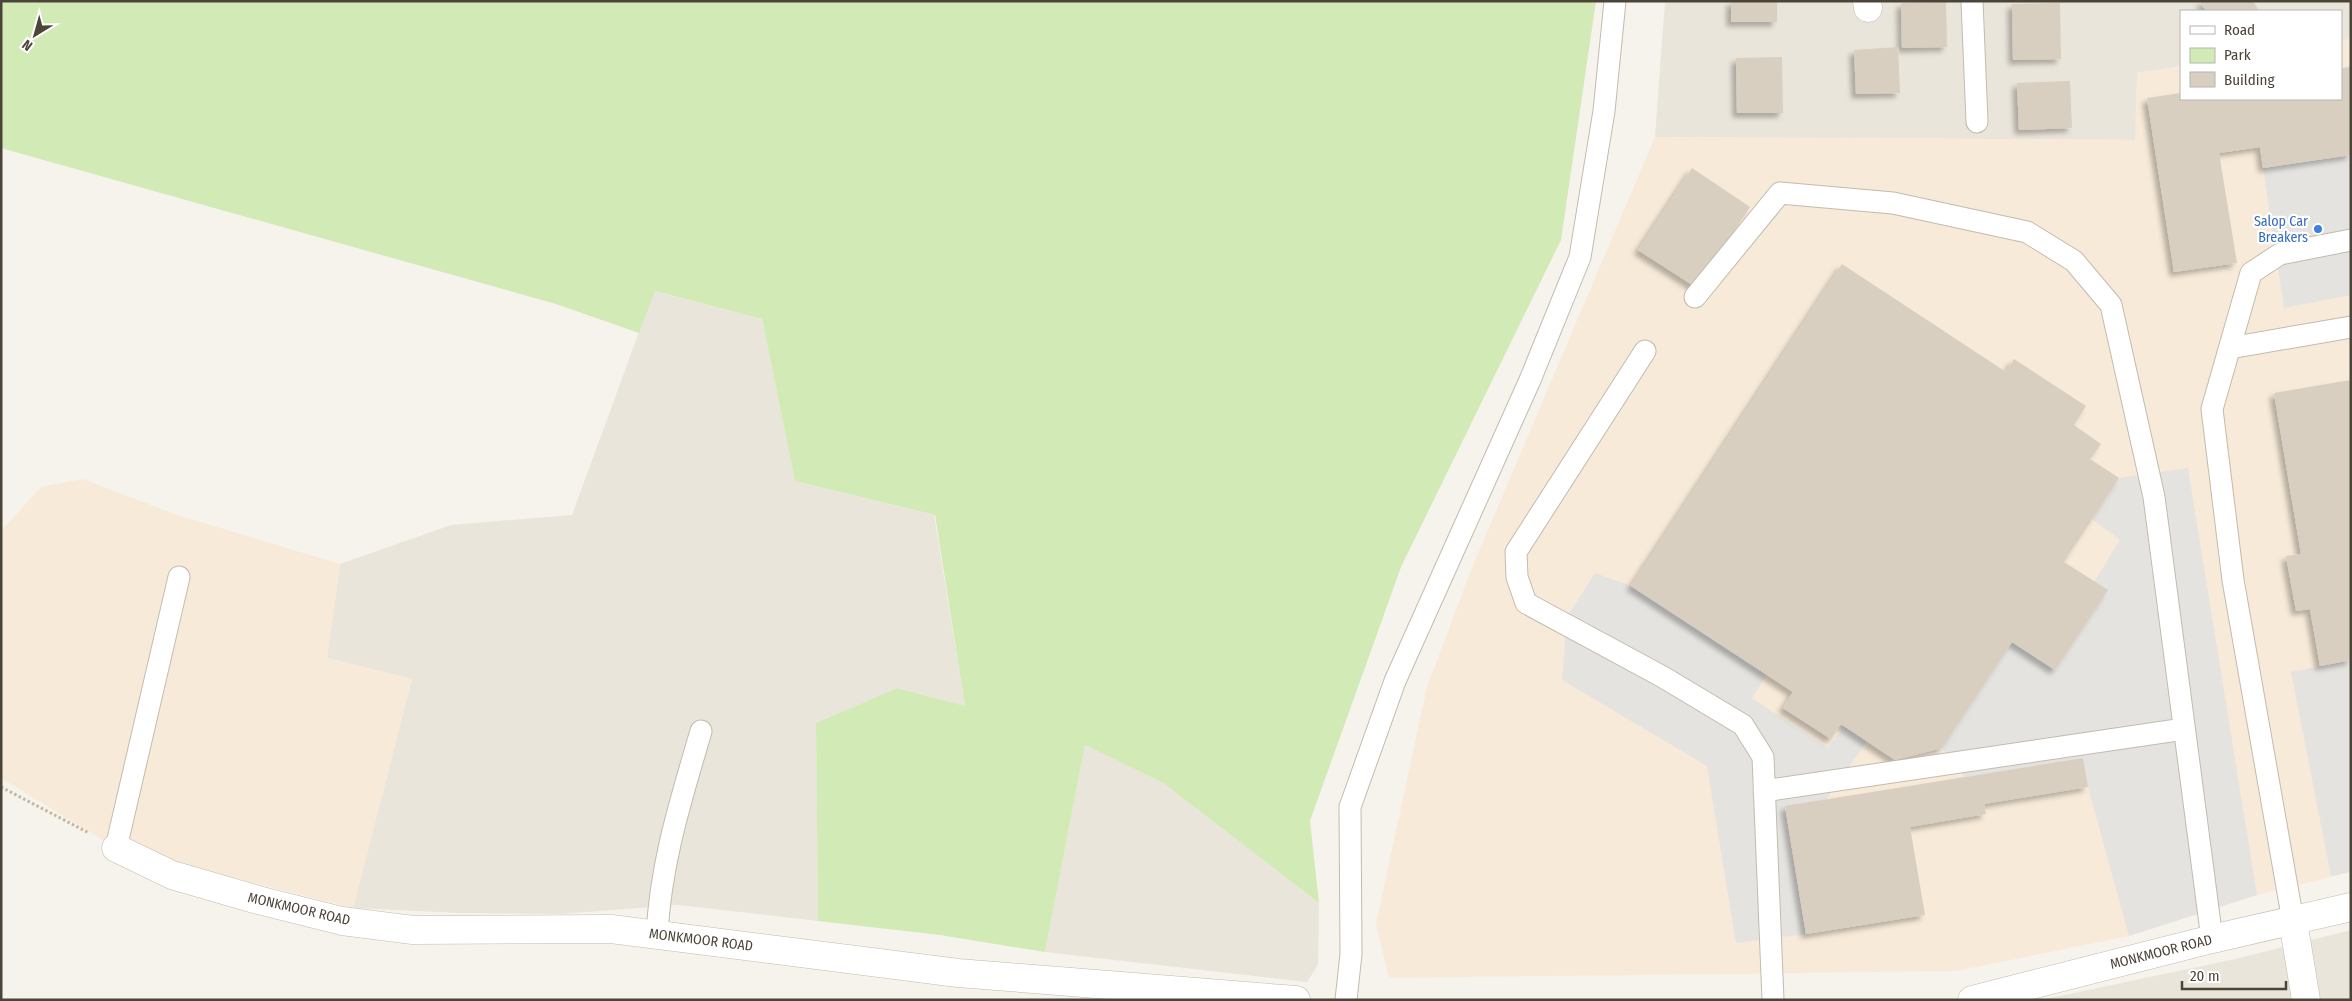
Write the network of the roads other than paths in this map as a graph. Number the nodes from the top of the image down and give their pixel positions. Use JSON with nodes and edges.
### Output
{"nodes":[{"id":1,"x":1615,"y":1,"type":"edge"},
{"id":2,"x":1972,"y":1,"type":"edge"},
{"id":3,"x":1977,"y":122,"type":"dead end"},
{"id":4,"x":2351,"y":240,"type":"edge"},
{"id":5,"x":1696,"y":297,"type":"dead end"},
{"id":6,"x":2351,"y":327,"type":"edge"},
{"id":7,"x":2230,"y":348,"type":"junction"},
{"id":8,"x":1645,"y":351,"type":"dead end"},
{"id":9,"x":179,"y":577,"type":"dead end"},
{"id":10,"x":2184,"y":729,"type":"junction"},
{"id":11,"x":701,"y":731,"type":"dead end"},
{"id":12,"x":1764,"y":791,"type":"junction"},
{"id":13,"x":116,"y":848,"type":"joint"},
{"id":14,"x":2351,"y":907,"type":"edge"},
{"id":15,"x":2293,"y":922,"type":"junction"},
{"id":16,"x":656,"y":934,"type":"junction"},
{"id":17,"x":2212,"y":939,"type":"junction"},
{"id":18,"x":1296,"y":1000,"type":"edge"},
{"id":19,"x":1346,"y":1000,"type":"edge"},
{"id":20,"x":1773,"y":1000,"type":"edge"},
{"id":21,"x":1972,"y":1000,"type":"edge"},
{"id":22,"x":2306,"y":1000,"type":"edge"}],
"edges":[{"from":1,"to":19,"type":"lane"},
{"from":2,"to":3,"type":"lane"},
{"from":4,"to":7,"type":"lane"},
{"from":5,"to":10,"type":"lane"},
{"from":6,"to":7,"type":"lane"},
{"from":7,"to":15,"type":"lane"},
{"from":8,"to":12,"type":"lane"},
{"from":9,"to":13,"type":"lane"},
{"from":10,"to":12,"type":"lane"},
{"from":10,"to":17,"type":"lane"},
{"from":11,"to":16,"type":"lane"},
{"from":12,"to":20,"type":"lane"},
{"from":13,"to":16,"type":"street","name":"MONKMOOR ROAD"},
{"from":14,"to":15,"type":"street","name":"MONKMOOR ROAD"},
{"from":15,"to":17,"type":"street","name":"MONKMOOR ROAD"},
{"from":15,"to":22,"type":"street"},
{"from":16,"to":18,"type":"street","name":"MONKMOOR ROAD"},
{"from":17,"to":21,"type":"street","name":"MONKMOOR ROAD"}]}
